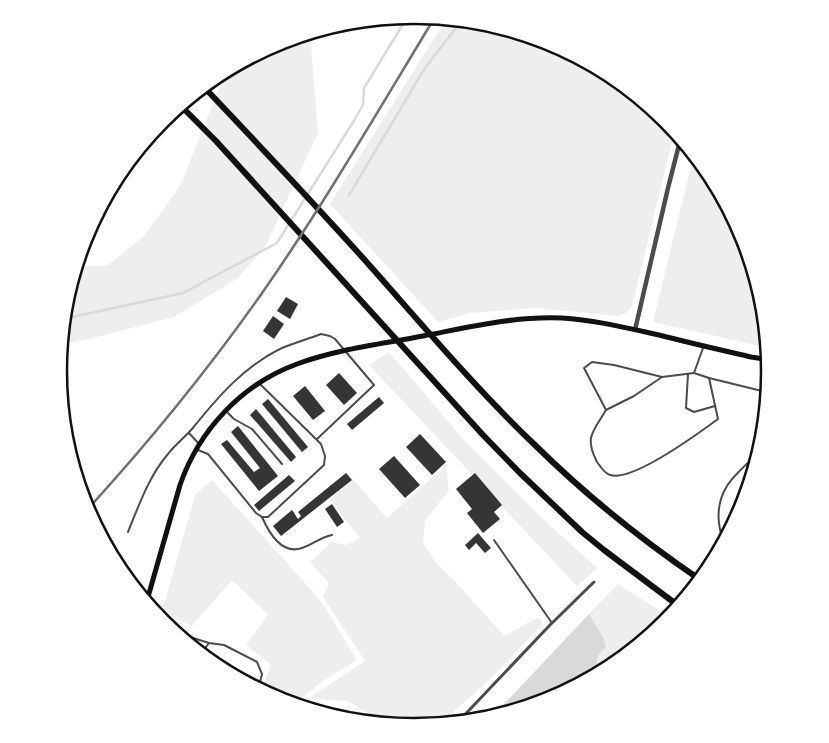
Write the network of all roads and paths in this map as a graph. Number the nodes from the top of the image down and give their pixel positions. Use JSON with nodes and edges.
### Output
{"nodes":[{"id":1,"x":208,"y":92,"type":"edge"},
{"id":2,"x":185,"y":110,"type":"edge"},
{"id":3,"x":679,"y":146,"type":"edge"},
{"id":4,"x":635,"y":330,"type":"junction"},
{"id":5,"x":703,"y":346,"type":"junction"},
{"id":6,"x":345,"y":352,"type":"junction"},
{"id":7,"x":762,"y":358,"type":"edge"},
{"id":8,"x":694,"y":373,"type":"junction"},
{"id":9,"x":688,"y":374,"type":"junction"},
{"id":10,"x":662,"y":376,"type":"junction"},
{"id":11,"x":709,"y":378,"type":"junction"},
{"id":12,"x":259,"y":384,"type":"junction"},
{"id":13,"x":762,"y":391,"type":"edge"},
{"id":14,"x":715,"y":406,"type":"junction"},
{"id":15,"x":606,"y":410,"type":"junction"},
{"id":16,"x":226,"y":411,"type":"junction"},
{"id":17,"x":189,"y":432,"type":"junction"},
{"id":18,"x":317,"y":439,"type":"junction"},
{"id":19,"x":198,"y":446,"type":"junction"},
{"id":20,"x":750,"y":461,"type":"edge"},
{"id":21,"x":282,"y":464,"type":"dead end"},
{"id":22,"x":262,"y":517,"type":"junction"},
{"id":23,"x":128,"y":532,"type":"dead end"},
{"id":24,"x":721,"y":534,"type":"edge"},
{"id":25,"x":332,"y":535,"type":"dead end"},
{"id":26,"x":494,"y":540,"type":"dead end"},
{"id":27,"x":695,"y":576,"type":"edge"},
{"id":28,"x":594,"y":582,"type":"dead end"},
{"id":29,"x":149,"y":595,"type":"edge"},
{"id":30,"x":674,"y":603,"type":"edge"},
{"id":31,"x":552,"y":623,"type":"junction"},
{"id":32,"x":191,"y":638,"type":"edge"},
{"id":33,"x":209,"y":643,"type":"junction"},
{"id":34,"x":205,"y":648,"type":"edge"},
{"id":35,"x":260,"y":682,"type":"edge"},
{"id":36,"x":464,"y":715,"type":"edge"}],
"edges":[{"from":1,"to":27,"type":"highway"},
{"from":2,"to":30,"type":"highway"},
{"from":3,"to":4,"type":"street"},
{"from":4,"to":5,"type":"main road"},
{"from":4,"to":6,"type":"main road"},
{"from":5,"to":7,"type":"main road"},
{"from":5,"to":8,"type":"lane"},
{"from":6,"to":12,"type":"main road"},
{"from":6,"to":17,"type":"lane"},
{"from":6,"to":18,"type":"lane"},
{"from":8,"to":9,"type":"lane"},
{"from":8,"to":11,"type":"lane"},
{"from":9,"to":10,"type":"lane"},
{"from":9,"to":14,"type":"lane"},
{"from":10,"to":15,"type":"lane"},
{"from":10,"to":15,"type":"lane"},
{"from":11,"to":13,"type":"lane"},
{"from":11,"to":14,"type":"lane"},
{"from":12,"to":16,"type":"main road"},
{"from":12,"to":18,"type":"lane"},
{"from":14,"to":15,"type":"lane"},
{"from":16,"to":19,"type":"main road"},
{"from":16,"to":21,"type":"lane"},
{"from":17,"to":19,"type":"lane"},
{"from":17,"to":23,"type":"lane"},
{"from":18,"to":22,"type":"lane"},
{"from":19,"to":22,"type":"lane"},
{"from":19,"to":29,"type":"main road"},
{"from":20,"to":24,"type":"lane"},
{"from":22,"to":25,"type":"lane"},
{"from":26,"to":31,"type":"lane"},
{"from":28,"to":31,"type":"street"},
{"from":31,"to":36,"type":"street"},
{"from":32,"to":33,"type":"lane"},
{"from":33,"to":34,"type":"lane"},
{"from":33,"to":35,"type":"lane"}]}
